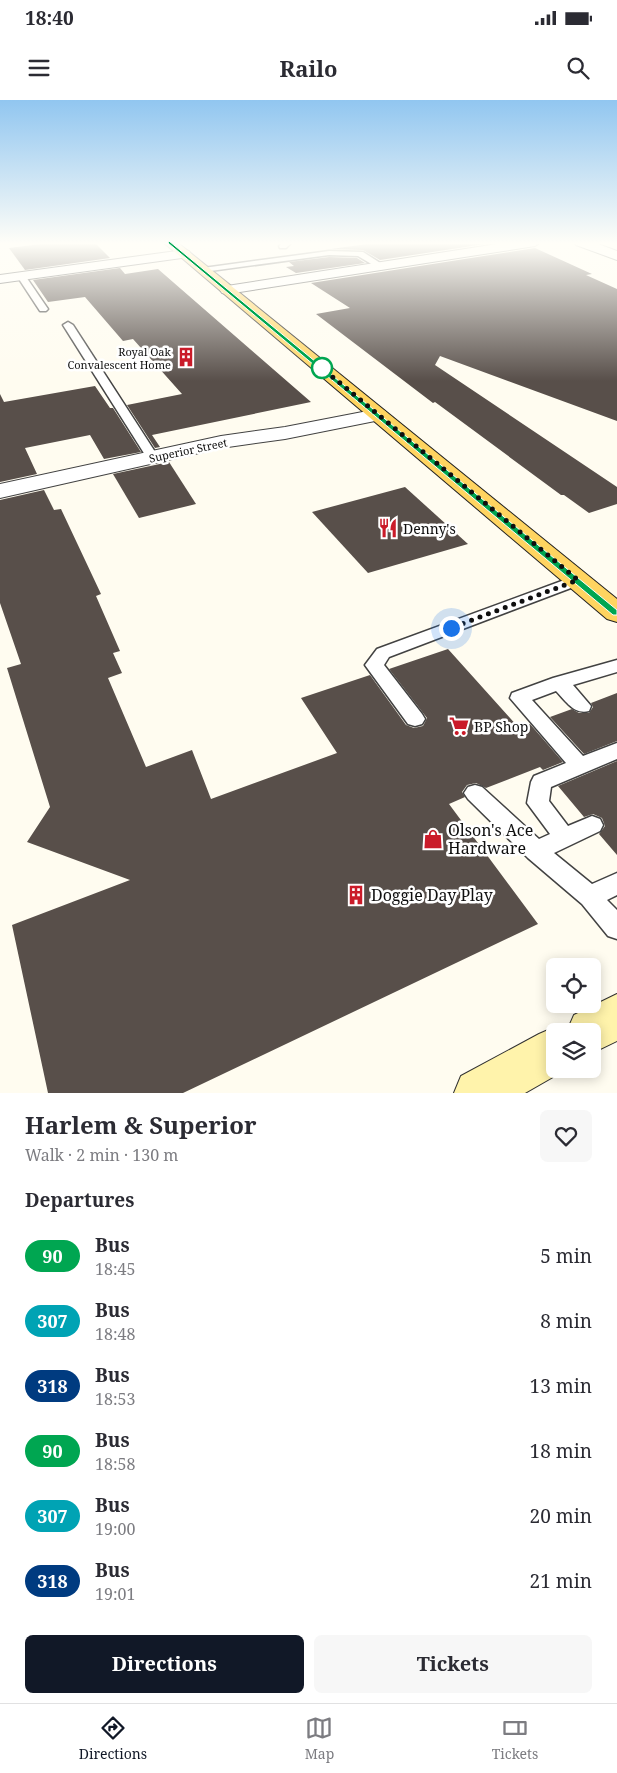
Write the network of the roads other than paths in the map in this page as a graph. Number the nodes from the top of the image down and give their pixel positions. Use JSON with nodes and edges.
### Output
{"nodes":[{"id":1,"x":29,"y":288,"type":"edge"},
{"id":2,"x":238,"y":288,"type":"edge"},
{"id":3,"x":227,"y":290,"type":"joint"},
{"id":4,"x":43,"y":309,"type":"dead end"},
{"id":5,"x":68,"y":325,"type":"dead end"},
{"id":6,"x":378,"y":415,"type":"junction"},
{"id":7,"x":153,"y":458,"type":"junction"},
{"id":8,"x":0,"y":491,"type":"edge"},
{"id":9,"x":578,"y":580,"type":"junction"},
{"id":10,"x":617,"y":612,"type":"edge"},
{"id":11,"x":615,"y":669,"type":"edge"},
{"id":12,"x":559,"y":683,"type":"junction"},
{"id":13,"x":582,"y":706,"type":"dead end"},
{"id":14,"x":415,"y":719,"type":"dead end"},
{"id":15,"x":617,"y":751,"type":"edge"},
{"id":16,"x":580,"y":766,"type":"junction"},
{"id":17,"x":475,"y":793,"type":"dead end"},
{"id":18,"x":592,"y":825,"type":"dead end"},
{"id":19,"x":565,"y":838,"type":"junction"},
{"id":20,"x":536,"y":851,"type":"junction"},
{"id":21,"x":617,"y":883,"type":"edge"},
{"id":22,"x":590,"y":896,"type":"junction"},
{"id":23,"x":617,"y":928,"type":"edge"},
{"id":24,"x":617,"y":1016,"type":"edge"},
{"id":25,"x":601,"y":1025,"type":"edge"},
{"id":26,"x":546,"y":1055,"type":"edge"},
{"id":27,"x":478,"y":1093,"type":"edge"}],
"edges":[{"from":1,"to":4,"type":"lane"},
{"from":2,"to":3,"type":"street"},
{"from":3,"to":6,"type":"main road"},
{"from":5,"to":7,"type":"lane"},
{"from":6,"to":7,"type":"street","name":"Superior Street"},
{"from":6,"to":9,"type":"main road"},
{"from":7,"to":8,"type":"street","name":"Superior Street"},
{"from":9,"to":10,"type":"main road"},
{"from":9,"to":14,"type":"lane"},
{"from":11,"to":12,"type":"lane"},
{"from":12,"to":13,"type":"lane"},
{"from":12,"to":16,"type":"lane"},
{"from":15,"to":16,"type":"lane"},
{"from":16,"to":19,"type":"lane"},
{"from":17,"to":20,"type":"lane"},
{"from":18,"to":19,"type":"lane"},
{"from":19,"to":20,"type":"lane"},
{"from":20,"to":22,"type":"lane"},
{"from":21,"to":22,"type":"lane"},
{"from":22,"to":23,"type":"lane"},
{"from":24,"to":25,"type":"main road"},
{"from":26,"to":27,"type":"main road"}]}
